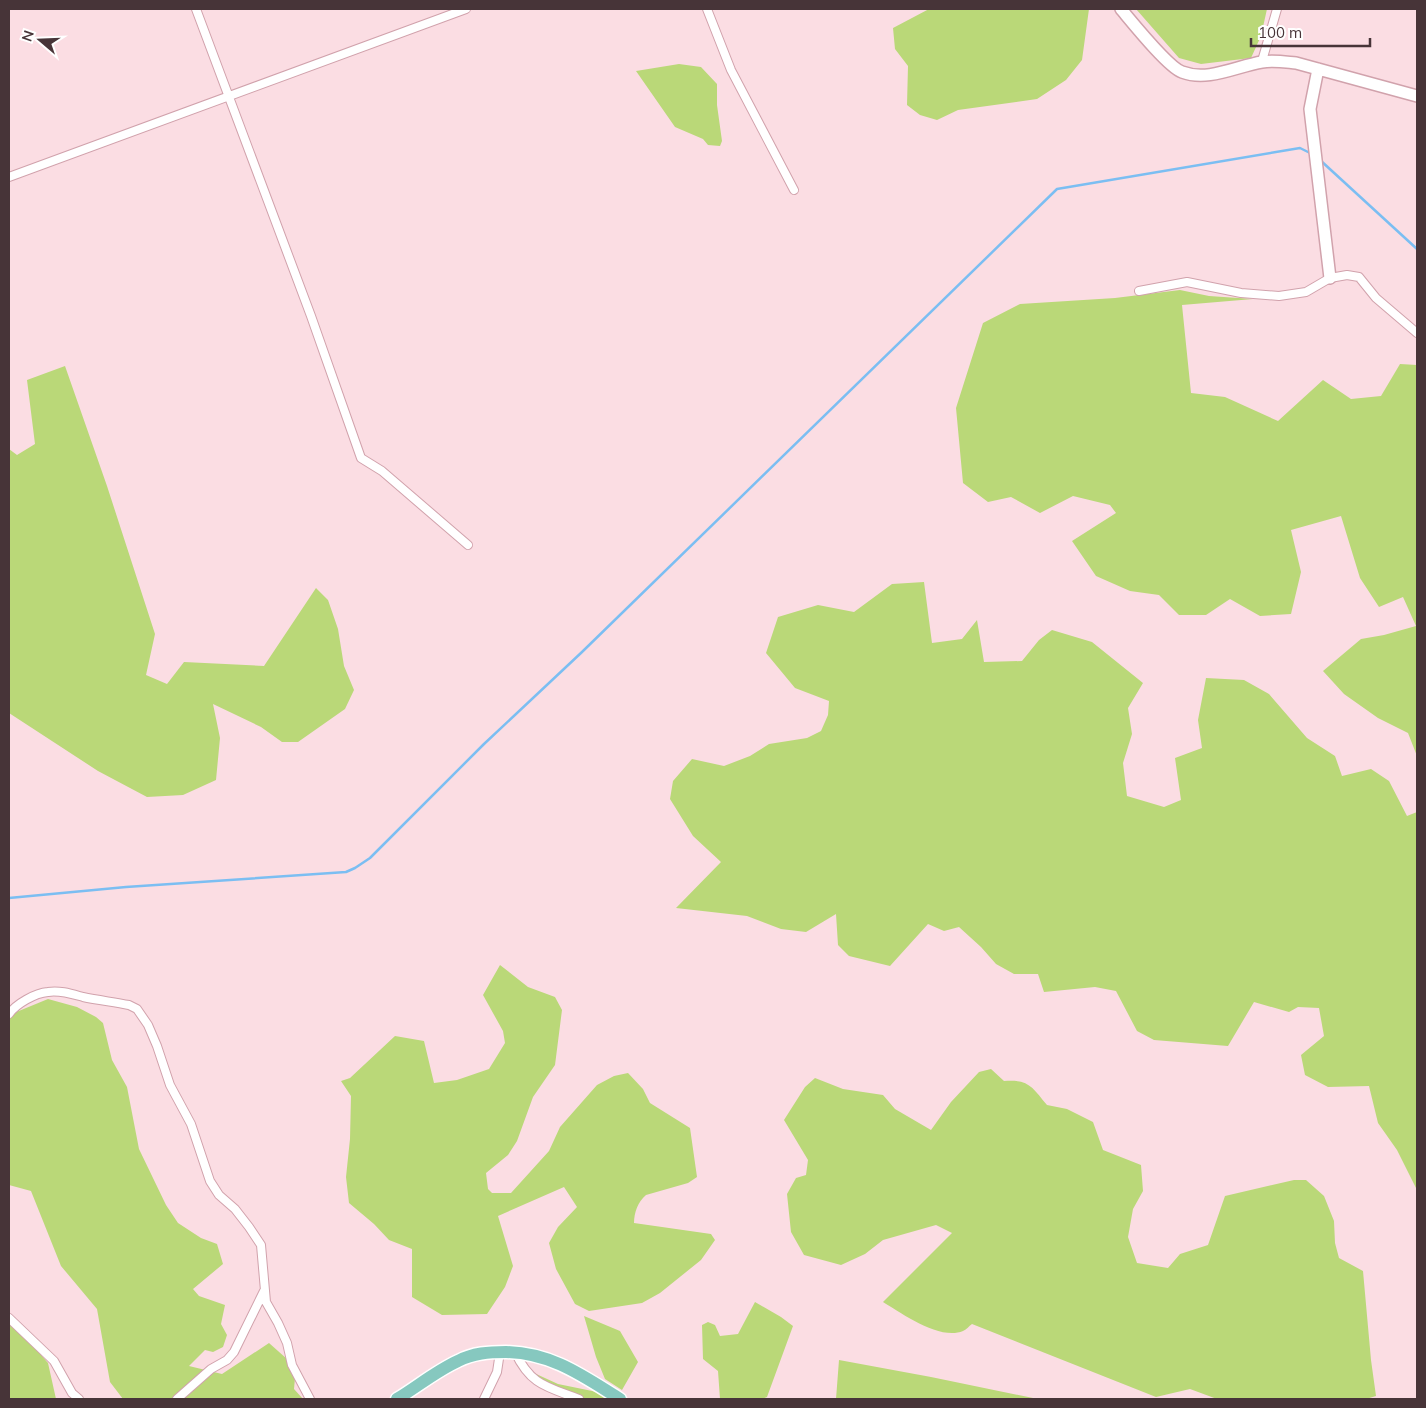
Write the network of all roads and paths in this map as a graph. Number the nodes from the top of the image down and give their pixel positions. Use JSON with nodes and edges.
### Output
{"nodes":[{"id":1,"x":196,"y":9,"type":"edge"},
{"id":2,"x":466,"y":9,"type":"edge"},
{"id":3,"x":707,"y":9,"type":"edge"},
{"id":4,"x":1121,"y":9,"type":"edge"},
{"id":5,"x":1277,"y":9,"type":"edge"},
{"id":6,"x":1262,"y":61,"type":"junction"},
{"id":7,"x":1318,"y":69,"type":"junction"},
{"id":8,"x":228,"y":96,"type":"junction"},
{"id":9,"x":1417,"y":96,"type":"edge"},
{"id":10,"x":9,"y":177,"type":"edge"},
{"id":11,"x":794,"y":190,"type":"dead end"},
{"id":12,"x":1330,"y":278,"type":"junction"},
{"id":13,"x":1139,"y":291,"type":"dead end"},
{"id":14,"x":1417,"y":333,"type":"edge"},
{"id":15,"x":468,"y":545,"type":"dead end"},
{"id":16,"x":9,"y":1014,"type":"edge"},
{"id":17,"x":264,"y":1290,"type":"junction"},
{"id":18,"x":9,"y":1318,"type":"edge"},
{"id":19,"x":500,"y":1352,"type":"junction"},
{"id":20,"x":515,"y":1352,"type":"junction"},
{"id":21,"x":79,"y":1399,"type":"edge"},
{"id":22,"x":177,"y":1399,"type":"edge"},
{"id":23,"x":310,"y":1399,"type":"edge"},
{"id":24,"x":396,"y":1399,"type":"edge"},
{"id":25,"x":484,"y":1399,"type":"edge"},
{"id":26,"x":579,"y":1399,"type":"edge"},
{"id":27,"x":620,"y":1399,"type":"edge"}],
"edges":[{"from":1,"to":8,"type":"street"},
{"from":2,"to":8,"type":"street"},
{"from":3,"to":11,"type":"street"},
{"from":4,"to":6,"type":"street"},
{"from":5,"to":6,"type":"street"},
{"from":6,"to":7,"type":"street"},
{"from":7,"to":9,"type":"street"},
{"from":7,"to":12,"type":"street"},
{"from":8,"to":10,"type":"street"},
{"from":8,"to":15,"type":"street"},
{"from":12,"to":13,"type":"street"},
{"from":12,"to":14,"type":"street"},
{"from":16,"to":17,"type":"street"},
{"from":17,"to":22,"type":"street"},
{"from":17,"to":23,"type":"street"},
{"from":18,"to":21,"type":"street"},
{"from":19,"to":20,"type":"main road"},
{"from":19,"to":24,"type":"main road"},
{"from":19,"to":25,"type":"street"},
{"from":20,"to":26,"type":"street"},
{"from":20,"to":27,"type":"main road"}]}
